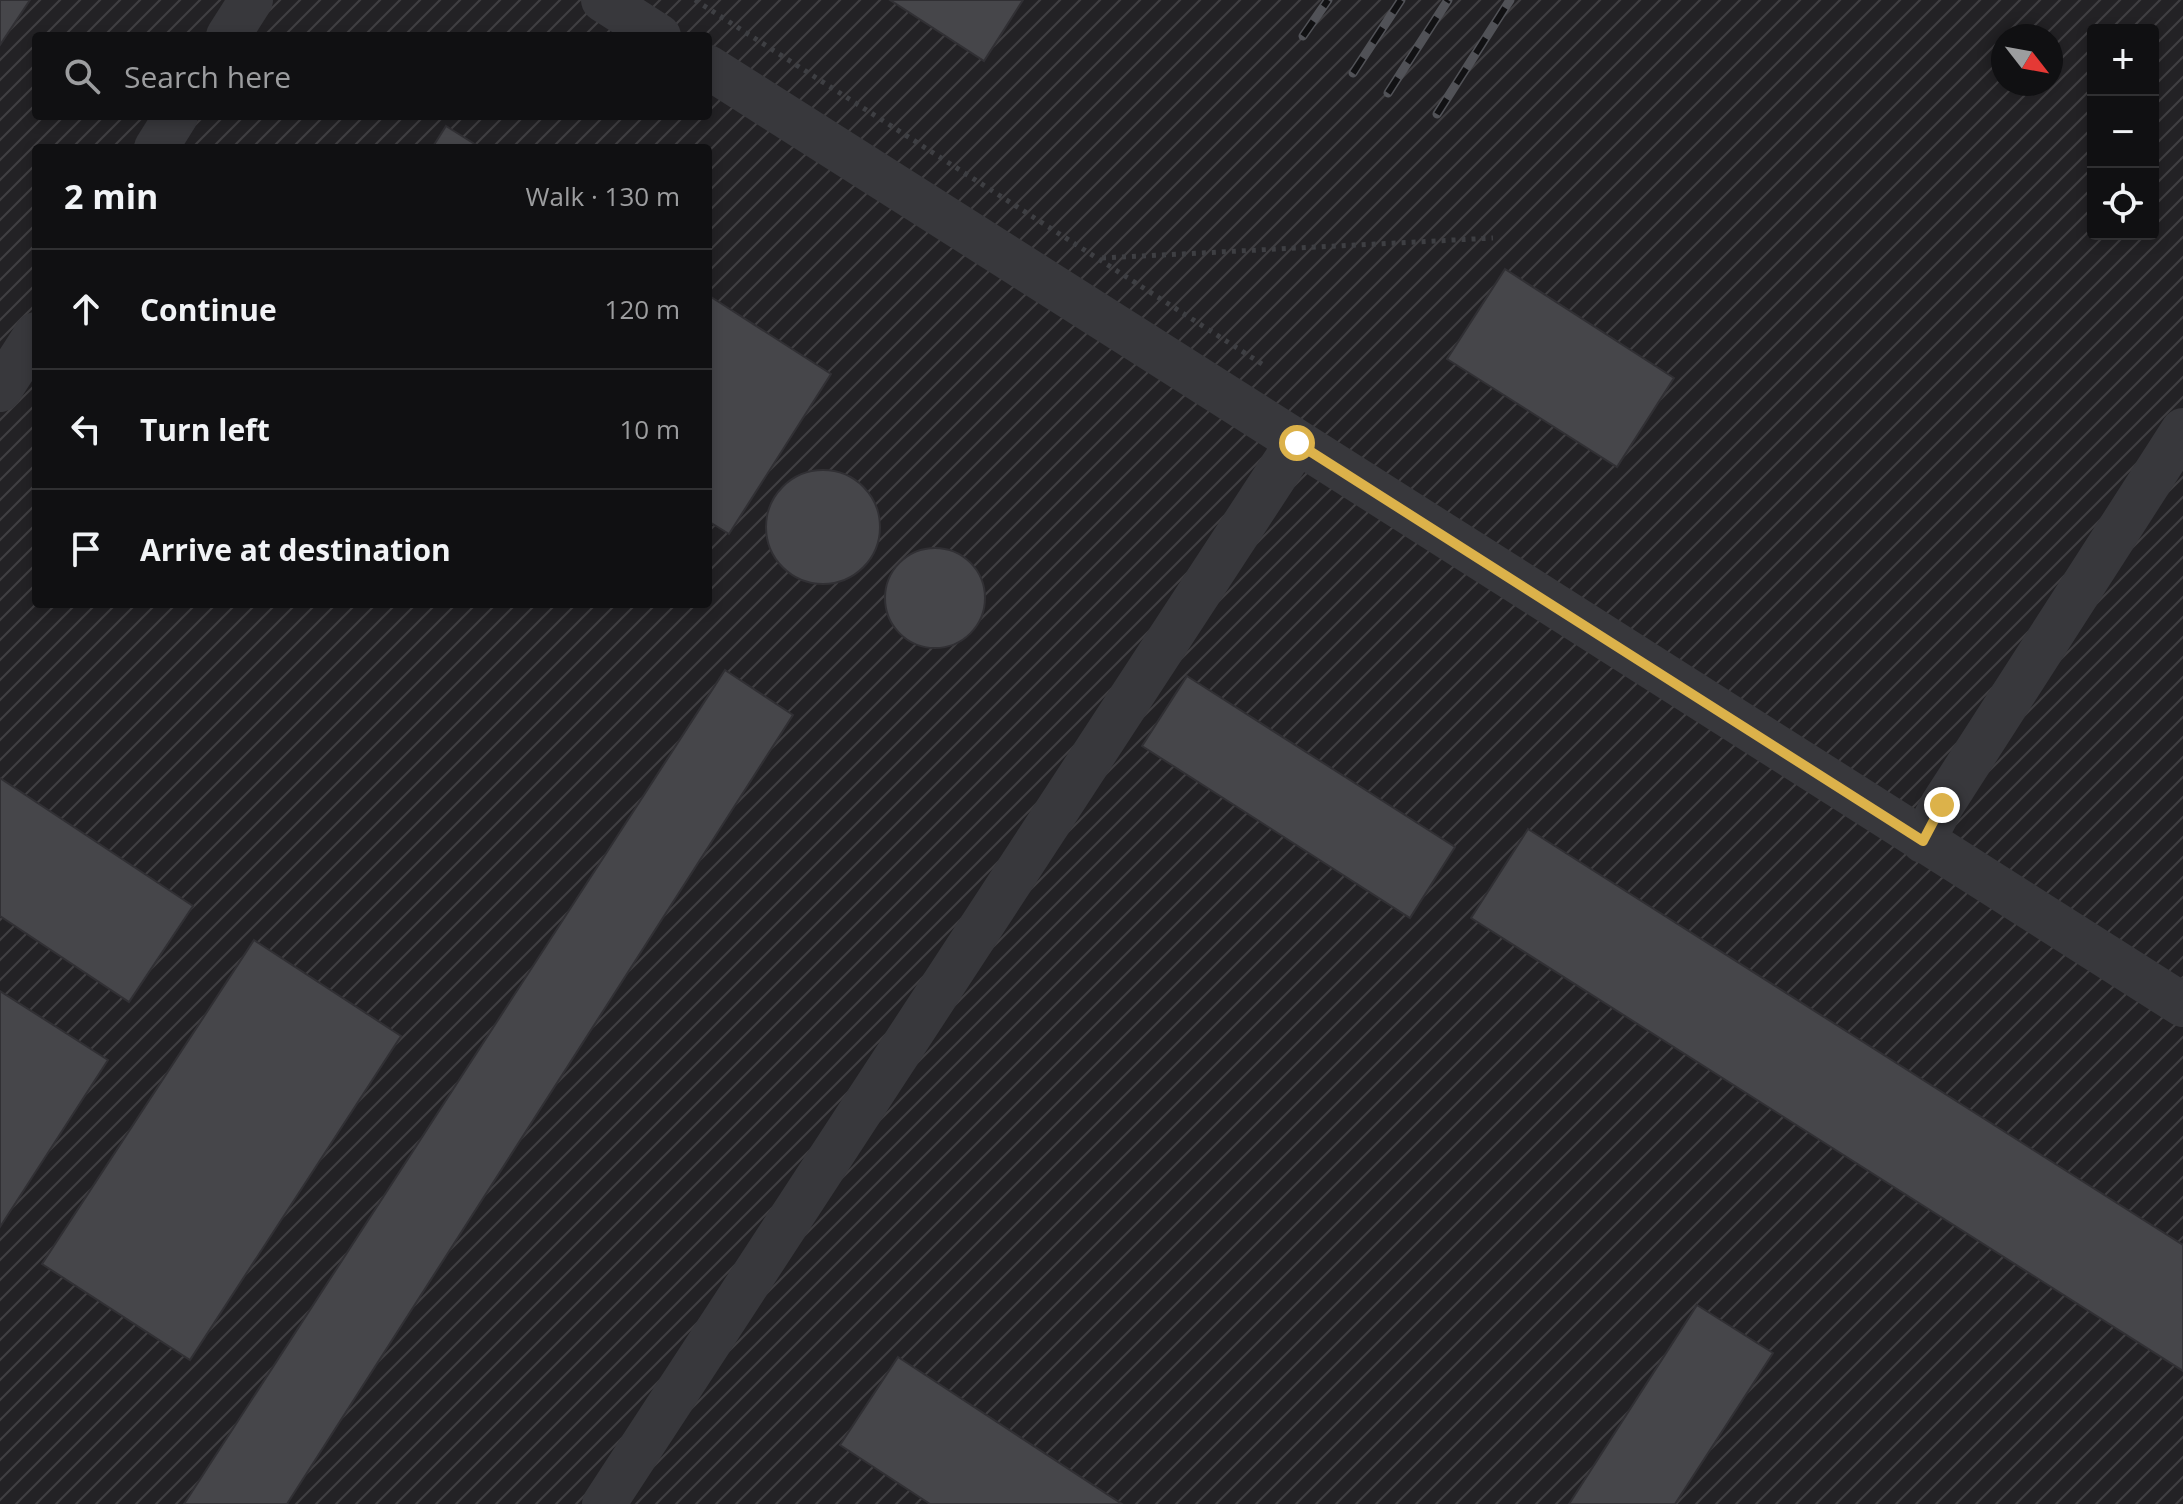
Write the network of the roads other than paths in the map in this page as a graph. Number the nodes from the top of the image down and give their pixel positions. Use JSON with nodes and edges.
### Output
{"nodes":[{"id":1,"x":251,"y":0,"type":"edge"},
{"id":2,"x":603,"y":0,"type":"edge"},
{"id":3,"x":231,"y":32,"type":"edge"},
{"id":4,"x":653,"y":32,"type":"edge"},
{"id":5,"x":712,"y":70,"type":"edge"},
{"id":6,"x":174,"y":120,"type":"edge"},
{"id":7,"x":158,"y":144,"type":"edge"},
{"id":8,"x":32,"y":340,"type":"edge"},
{"id":9,"x":0,"y":390,"type":"edge"},
{"id":10,"x":2183,"y":430,"type":"edge"},
{"id":11,"x":1297,"y":443,"type":"junction"},
{"id":12,"x":1923,"y":841,"type":"junction"},
{"id":13,"x":2183,"y":1005,"type":"edge"},
{"id":14,"x":604,"y":1504,"type":"edge"}],
"edges":[{"from":1,"to":3,"type":"lane"},
{"from":2,"to":4,"type":"lane"},
{"from":5,"to":11,"type":"lane"},
{"from":6,"to":7,"type":"lane"},
{"from":8,"to":9,"type":"lane"},
{"from":10,"to":12,"type":"lane"},
{"from":11,"to":12,"type":"lane"},
{"from":11,"to":14,"type":"lane"},
{"from":12,"to":13,"type":"lane"}]}
